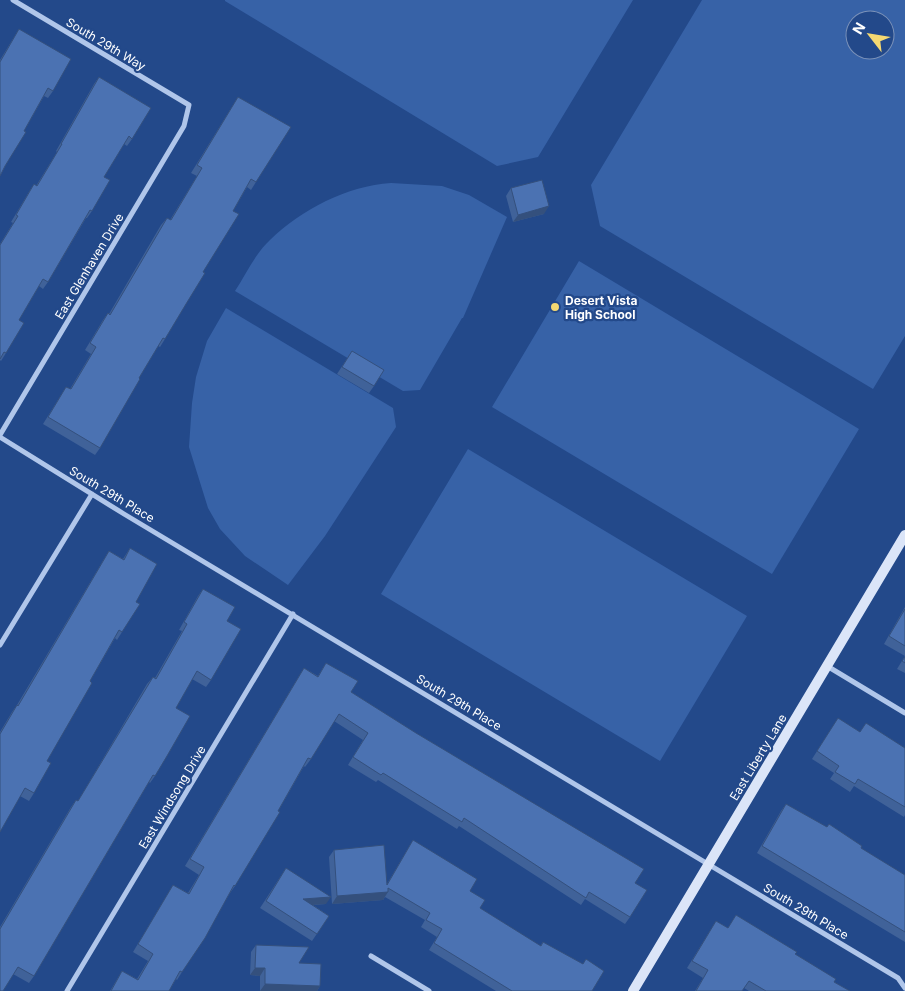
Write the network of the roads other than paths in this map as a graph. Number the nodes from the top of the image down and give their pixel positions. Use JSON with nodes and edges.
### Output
{"nodes":[{"id":1,"x":13,"y":0,"type":"edge"},
{"id":2,"x":188,"y":105,"type":"joint"},
{"id":3,"x":0,"y":436,"type":"edge"},
{"id":4,"x":92,"y":494,"type":"junction"},
{"id":5,"x":905,"y":535,"type":"edge"},
{"id":6,"x":293,"y":614,"type":"junction"},
{"id":7,"x":0,"y":645,"type":"edge"},
{"id":8,"x":827,"y":666,"type":"junction"},
{"id":9,"x":905,"y":713,"type":"edge"},
{"id":10,"x":709,"y":864,"type":"junction"},
{"id":11,"x":371,"y":956,"type":"dead end"},
{"id":12,"x":905,"y":988,"type":"edge"},
{"id":13,"x":67,"y":991,"type":"edge"},
{"id":14,"x":429,"y":991,"type":"edge"},
{"id":15,"x":633,"y":991,"type":"edge"}],
"edges":[{"from":1,"to":2,"type":"street","name":"South 29th Way"},
{"from":2,"to":3,"type":"street","name":"East Glenhaven Drive"},
{"from":3,"to":4,"type":"street","name":"South 29th Place"},
{"from":4,"to":6,"type":"street","name":"South 29th Place"},
{"from":4,"to":7,"type":"street"},
{"from":5,"to":8,"type":"street","name":"East Liberty Lane"},
{"from":6,"to":10,"type":"street","name":"South 29th Place"},
{"from":6,"to":13,"type":"street","name":"East Windsong Drive"},
{"from":8,"to":9,"type":"street"},
{"from":8,"to":10,"type":"street","name":"East Liberty Lane"},
{"from":10,"to":12,"type":"street","name":"South 29th Place"},
{"from":10,"to":15,"type":"street","name":"East Liberty Lane"},
{"from":11,"to":14,"type":"street"}]}
